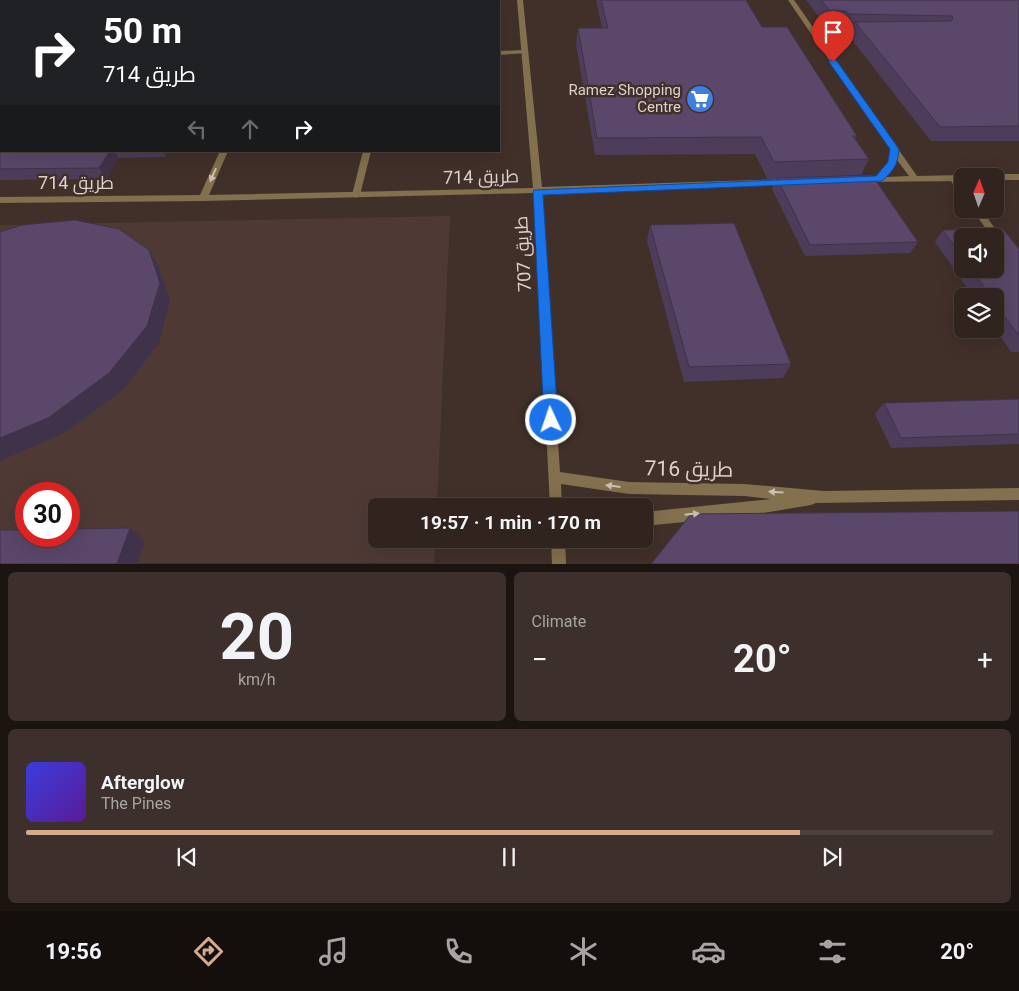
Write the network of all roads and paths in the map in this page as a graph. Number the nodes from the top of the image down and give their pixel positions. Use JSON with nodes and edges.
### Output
{"nodes":[{"id":1,"x":520,"y":0,"type":"edge"},
{"id":2,"x":791,"y":0,"type":"edge"},
{"id":3,"x":813,"y":32,"type":"junction"},
{"id":4,"x":868,"y":32,"type":"edge"},
{"id":5,"x":525,"y":52,"type":"junction"},
{"id":6,"x":500,"y":53,"type":"edge"},
{"id":7,"x":894,"y":149,"type":"junction"},
{"id":8,"x":224,"y":152,"type":"edge"},
{"id":9,"x":367,"y":152,"type":"edge"},
{"id":10,"x":1004,"y":177,"type":"edge"},
{"id":11,"x":1019,"y":177,"type":"edge"},
{"id":12,"x":914,"y":178,"type":"junction"},
{"id":13,"x":954,"y":178,"type":"edge"},
{"id":14,"x":879,"y":179,"type":"junction"},
{"id":15,"x":850,"y":180,"type":"edge"},
{"id":16,"x":801,"y":182,"type":"edge"},
{"id":17,"x":538,"y":192,"type":"junction"},
{"id":18,"x":356,"y":195,"type":"junction"},
{"id":19,"x":203,"y":198,"type":"junction"},
{"id":20,"x":0,"y":200,"type":"edge"},
{"id":21,"x":983,"y":218,"type":"edge"},
{"id":22,"x":1019,"y":256,"type":"edge"},
{"id":23,"x":554,"y":477,"type":"junction"},
{"id":24,"x":1019,"y":494,"type":"edge"},
{"id":25,"x":824,"y":497,"type":"junction"},
{"id":26,"x":555,"y":498,"type":"edge"},
{"id":27,"x":653,"y":518,"type":"edge"},
{"id":28,"x":558,"y":548,"type":"edge"},
{"id":29,"x":559,"y":564,"type":"edge"}],
"edges":[{"from":1,"to":5,"type":"street","name":"طريق 707"},
{"from":2,"to":3,"type":"street"},
{"from":3,"to":4,"type":"street"},
{"from":3,"to":7,"type":"street"},
{"from":5,"to":6,"type":"street"},
{"from":5,"to":17,"type":"street","name":"طريق 707"},
{"from":7,"to":12,"type":"street"},
{"from":7,"to":14,"type":"street"},
{"from":8,"to":19,"type":"street","one_way":true},
{"from":9,"to":18,"type":"street"},
{"from":10,"to":11,"type":"street"},
{"from":12,"to":13,"type":"street"},
{"from":12,"to":14,"type":"street"},
{"from":14,"to":15,"type":"street"},
{"from":16,"to":17,"type":"street","name":"طريق 714"},
{"from":17,"to":18,"type":"street","name":"طريق 714"},
{"from":17,"to":23,"type":"street","name":"طريق 707"},
{"from":18,"to":19,"type":"street","name":"طريق 714"},
{"from":19,"to":20,"type":"street","name":"طريق 714"},
{"from":21,"to":22,"type":"street"},
{"from":25,"to":23,"type":"street","name":"طريق 716","one_way":true},
{"from":23,"to":26,"type":"street","name":"طريق 707"},
{"from":24,"to":25,"type":"street","name":"طريق 716"},
{"from":27,"to":25,"type":"street","name":"طريق 716","one_way":true},
{"from":28,"to":29,"type":"street"}]}
